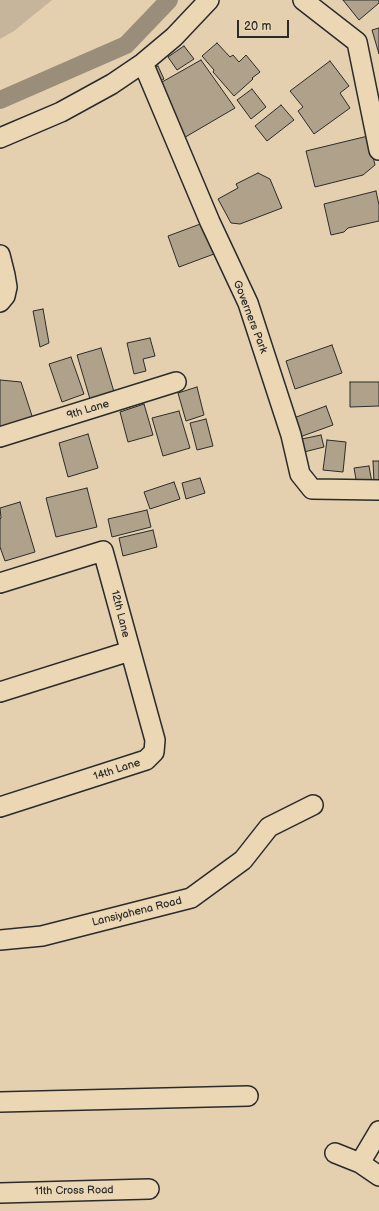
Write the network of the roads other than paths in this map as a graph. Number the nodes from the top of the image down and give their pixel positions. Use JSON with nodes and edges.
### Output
{"nodes":[{"id":1,"x":209,"y":0,"type":"edge"},
{"id":2,"x":303,"y":0,"type":"edge"},
{"id":3,"x":143,"y":63,"type":"junction"},
{"id":4,"x":0,"y":138,"type":"edge"},
{"id":5,"x":379,"y":150,"type":"edge"},
{"id":6,"x":0,"y":255,"type":"edge"},
{"id":7,"x":0,"y":302,"type":"edge"},
{"id":8,"x":176,"y":382,"type":"dead end"},
{"id":9,"x":0,"y":437,"type":"edge"},
{"id":10,"x":379,"y":490,"type":"edge"},
{"id":11,"x":0,"y":583,"type":"edge"},
{"id":12,"x":130,"y":651,"type":"junction"},
{"id":13,"x":0,"y":692,"type":"edge"},
{"id":14,"x":313,"y":805,"type":"dead end"},
{"id":15,"x":0,"y":806,"type":"edge"},
{"id":16,"x":0,"y":940,"type":"edge"},
{"id":17,"x":248,"y":1096,"type":"dead end"},
{"id":18,"x":0,"y":1102,"type":"edge"},
{"id":19,"x":379,"y":1130,"type":"edge"},
{"id":20,"x":335,"y":1153,"type":"dead end"},
{"id":21,"x":360,"y":1163,"type":"junction"},
{"id":22,"x":379,"y":1176,"type":"edge"},
{"id":23,"x":149,"y":1189,"type":"dead end"},
{"id":24,"x":0,"y":1192,"type":"edge"}],
"edges":[{"from":1,"to":3,"type":"street"},
{"from":2,"to":5,"type":"street"},
{"from":3,"to":4,"type":"street"},
{"from":3,"to":10,"type":"street","name":"Governers Park"},
{"from":6,"to":7,"type":"street"},
{"from":8,"to":9,"type":"street","name":"9th Lane"},
{"from":11,"to":12,"type":"street","name":"12th Lane"},
{"from":12,"to":13,"type":"street","name":"12th Lane"},
{"from":12,"to":15,"type":"street","name":"14th Lane"},
{"from":14,"to":16,"type":"street","name":"Lansiyahena Road"},
{"from":17,"to":18,"type":"street"},
{"from":19,"to":21,"type":"street"},
{"from":20,"to":21,"type":"street"},
{"from":21,"to":22,"type":"street"},
{"from":23,"to":24,"type":"street","name":"11th Cross Road"}]}
